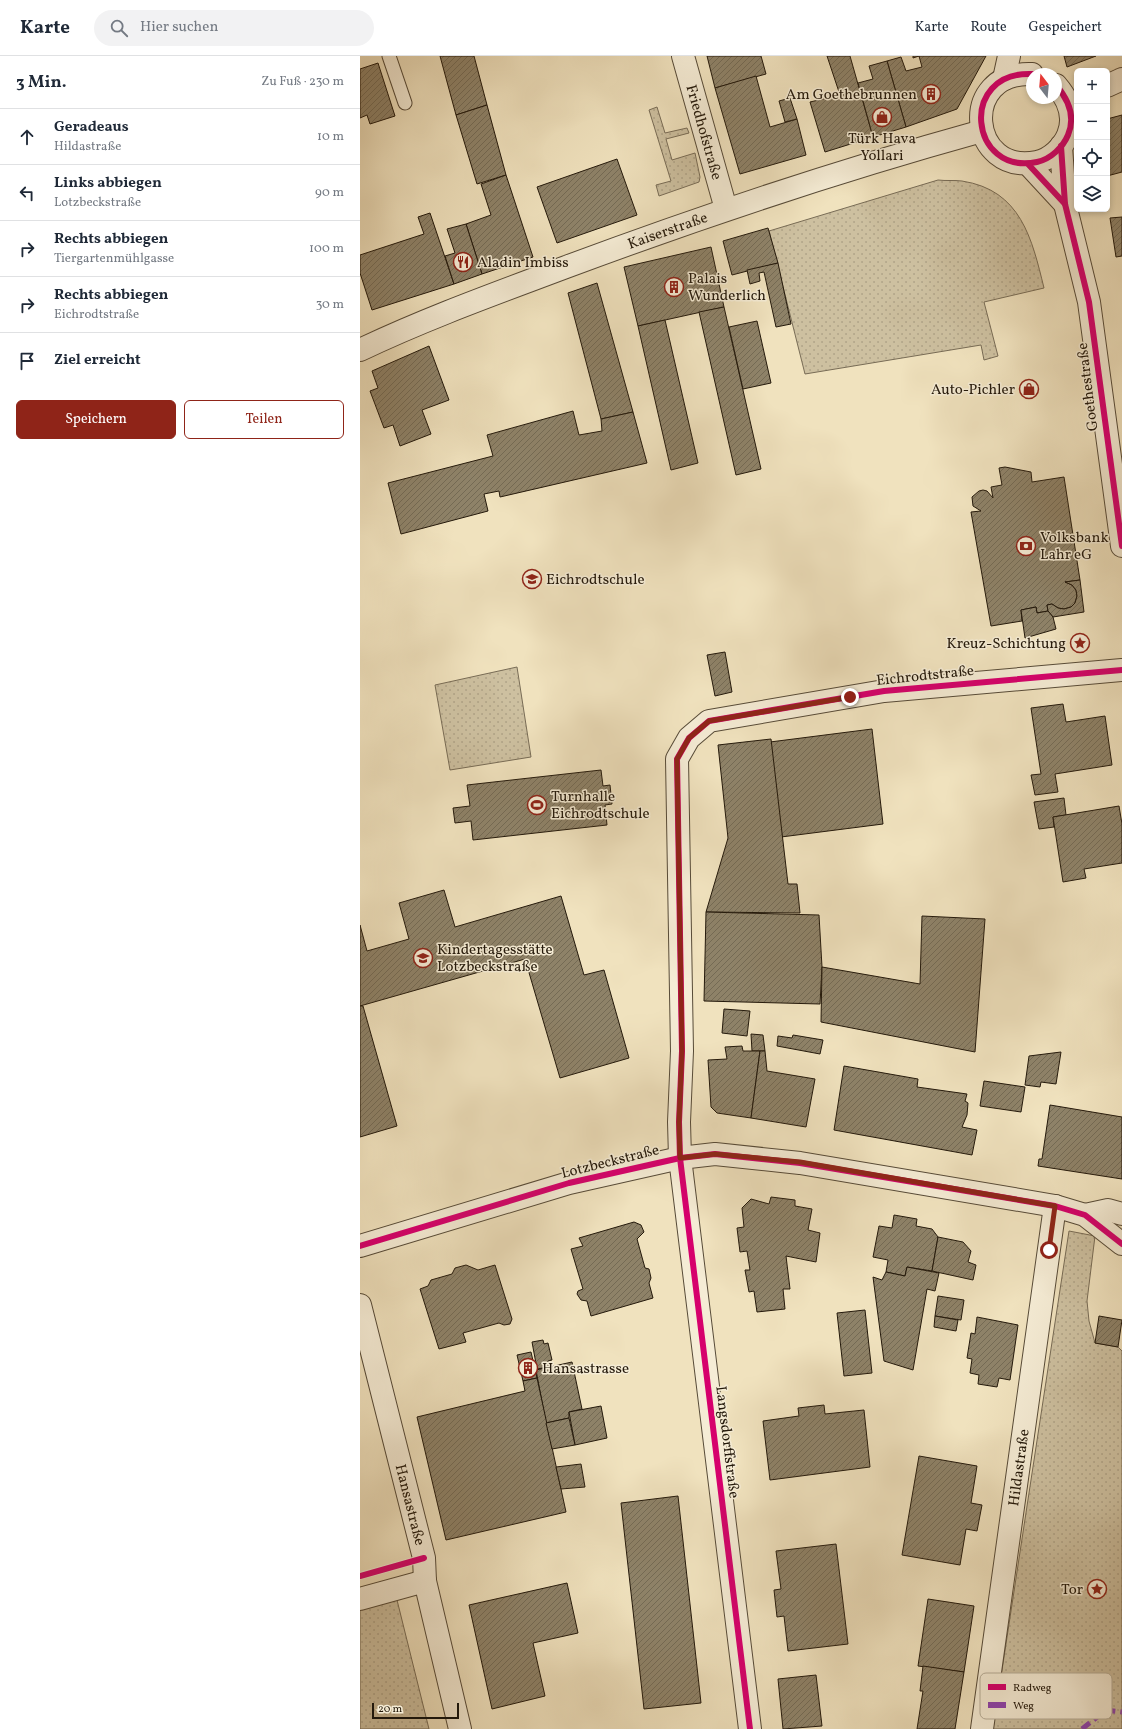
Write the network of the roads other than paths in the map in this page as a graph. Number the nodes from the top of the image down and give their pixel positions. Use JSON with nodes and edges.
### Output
{"nodes":[{"id":1,"x":389,"y":56,"type":"edge"},
{"id":2,"x":683,"y":56,"type":"edge"},
{"id":3,"x":1009,"y":56,"type":"edge"},
{"id":4,"x":1024,"y":56,"type":"edge"},
{"id":5,"x":1030,"y":68,"type":"edge"},
{"id":6,"x":1026,"y":74,"type":"edge"},
{"id":7,"x":1004,"y":79,"type":"junction"},
{"id":8,"x":1122,"y":79,"type":"edge"},
{"id":9,"x":1110,"y":85,"type":"edge"},
{"id":10,"x":1062,"y":92,"type":"edge"},
{"id":11,"x":405,"y":103,"type":"dead end"},
{"id":12,"x":1073,"y":104,"type":"edge"},
{"id":13,"x":982,"y":131,"type":"junction"},
{"id":14,"x":1061,"y":146,"type":"junction"},
{"id":15,"x":1028,"y":164,"type":"junction"},
{"id":16,"x":1065,"y":204,"type":"junction"},
{"id":17,"x":726,"y":209,"type":"junction"},
{"id":18,"x":360,"y":350,"type":"edge"},
{"id":19,"x":1122,"y":546,"type":"edge"},
{"id":20,"x":1122,"y":670,"type":"edge"},
{"id":21,"x":709,"y":721,"type":"joint"},
{"id":22,"x":680,"y":1158,"type":"junction"},
{"id":23,"x":1055,"y":1206,"type":"junction"},
{"id":24,"x":1122,"y":1214,"type":"edge"},
{"id":25,"x":1085,"y":1215,"type":"junction"},
{"id":26,"x":1122,"y":1244,"type":"edge"},
{"id":27,"x":360,"y":1246,"type":"edge"},
{"id":28,"x":360,"y":1305,"type":"edge"},
{"id":29,"x":425,"y":1581,"type":"junction"},
{"id":30,"x":360,"y":1599,"type":"edge"},
{"id":31,"x":990,"y":1673,"type":"edge"},
{"id":32,"x":983,"y":1719,"type":"edge"},
{"id":33,"x":460,"y":1729,"type":"edge"},
{"id":34,"x":750,"y":1729,"type":"edge"},
{"id":35,"x":982,"y":1729,"type":"edge"}],
"edges":[{"from":1,"to":11,"type":"lane"},
{"from":2,"to":17,"type":"street","name":"Friedhofstraße"},
{"from":3,"to":7,"type":"street"},
{"from":4,"to":5,"type":"street","name":"Goethestraße"},
{"from":6,"to":7,"type":"street","name":"Goethestraße"},
{"from":7,"to":13,"type":"street","name":"Goethestraße"},
{"from":8,"to":9,"type":"street"},
{"from":10,"to":12,"type":"street","name":"Goethestraße"},
{"from":12,"to":14,"type":"street","name":"Goethestraße"},
{"from":13,"to":15,"type":"street","name":"Goethestraße"},
{"from":13,"to":17,"type":"street","name":"Kaiserstraße"},
{"from":14,"to":15,"type":"street","name":"Goethestraße"},
{"from":14,"to":16,"type":"street","name":"Goethestraße"},
{"from":15,"to":16,"type":"street","name":"Goethestraße"},
{"from":16,"to":19,"type":"street","name":"Goethestraße"},
{"from":17,"to":18,"type":"street","name":"Kaiserstraße"},
{"from":20,"to":21,"type":"street","name":"Eichrodtstraße"},
{"from":21,"to":22,"type":"street","name":"Langsdorffstraße"},
{"from":22,"to":23,"type":"street","name":"Lotzbeckstraße"},
{"from":22,"to":27,"type":"street","name":"Lotzbeckstraße"},
{"from":22,"to":34,"type":"street","name":"Langsdorffstraße"},
{"from":23,"to":25,"type":"street","name":"Lotzbeckstraße"},
{"from":23,"to":31,"type":"street","name":"Hildastraße"},
{"from":24,"to":25,"type":"street","name":"Lotzbeckstraße"},
{"from":25,"to":26,"type":"street","name":"Lotzbeckstraße"},
{"from":28,"to":29,"type":"street","name":"Hansastraße"},
{"from":29,"to":30,"type":"street"},
{"from":29,"to":33,"type":"street","name":"Hansastraße"},
{"from":32,"to":35,"type":"street","name":"Hildastraße"}]}
